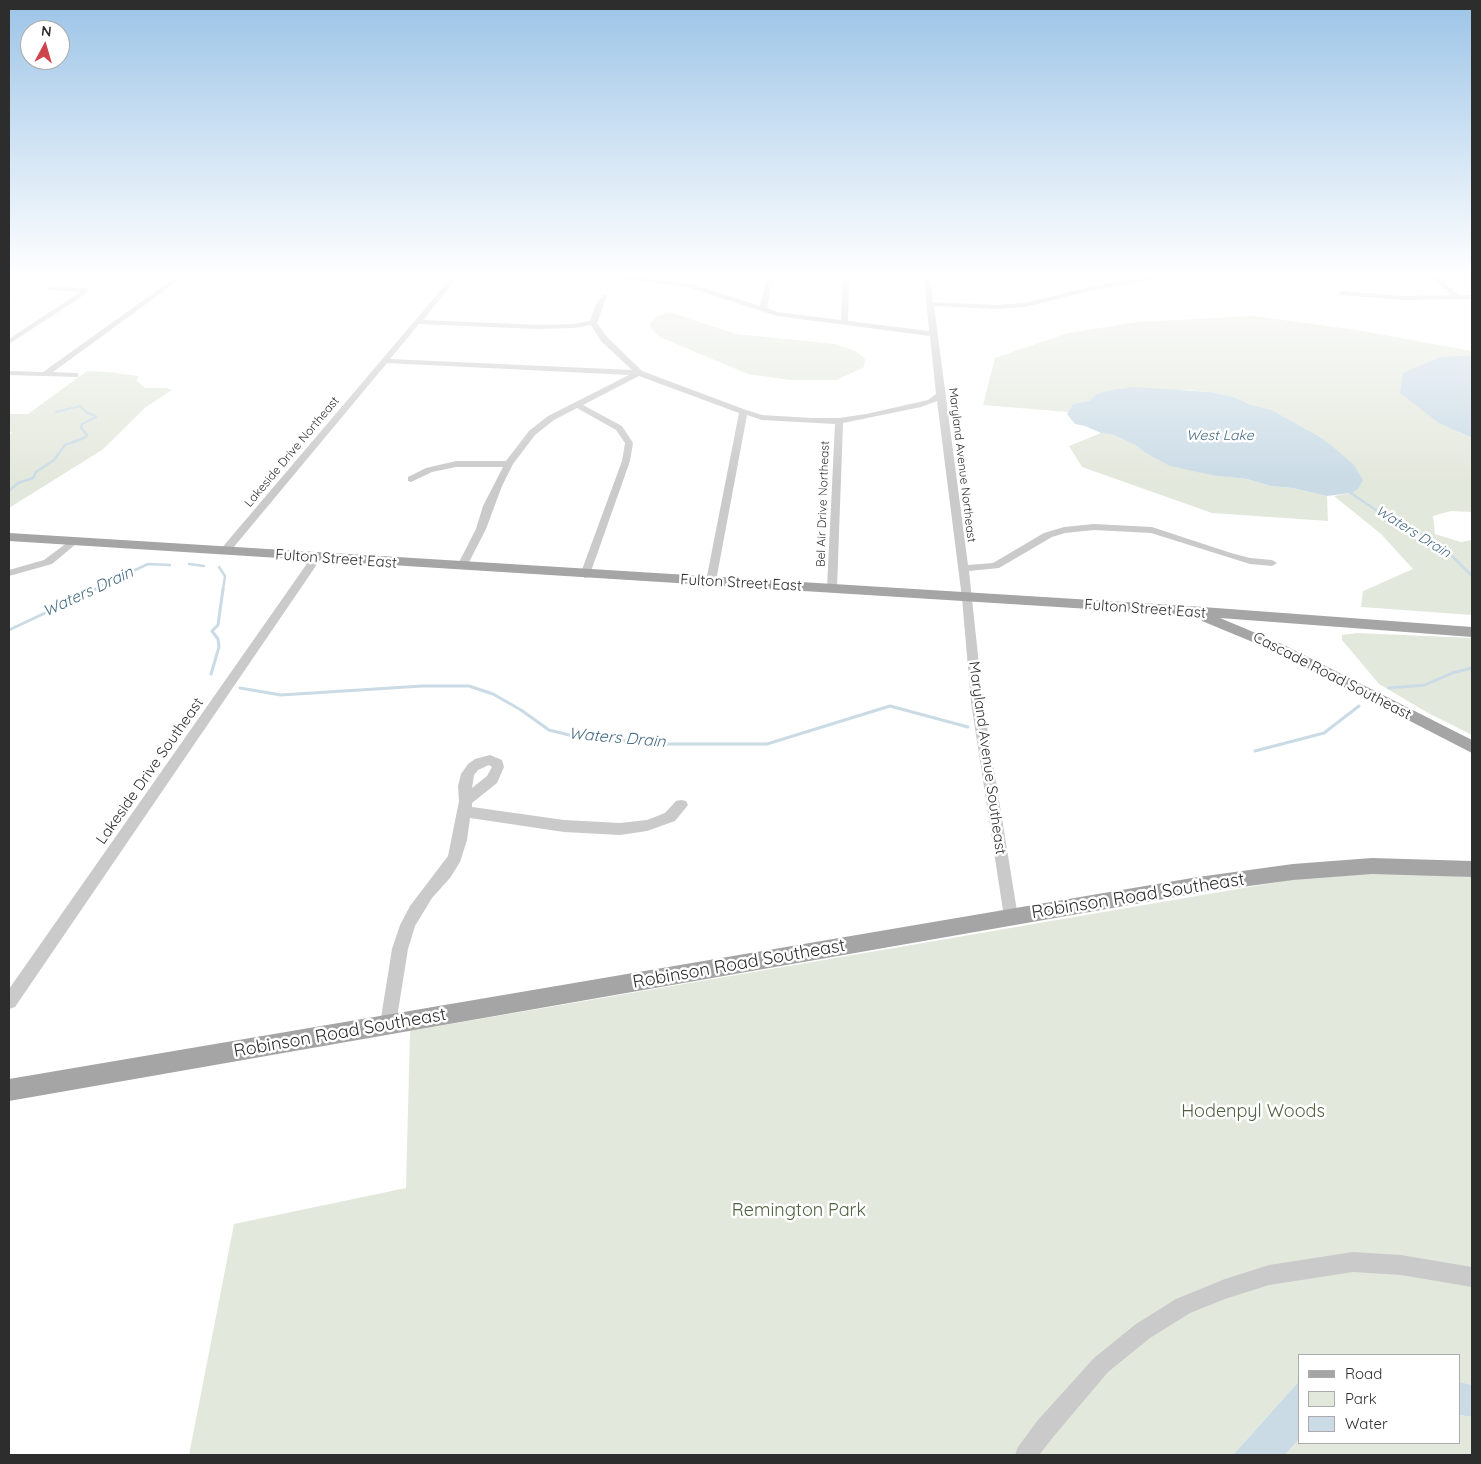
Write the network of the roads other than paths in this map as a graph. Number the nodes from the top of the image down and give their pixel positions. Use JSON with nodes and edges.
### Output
{"nodes":[{"id":1,"x":84,"y":345,"type":"edge"},
{"id":2,"x":398,"y":345,"type":"edge"},
{"id":3,"x":610,"y":345,"type":"edge"},
{"id":4,"x":935,"y":345,"type":"edge"},
{"id":5,"x":385,"y":361,"type":"junction"},
{"id":6,"x":9,"y":373,"type":"edge"},
{"id":7,"x":44,"y":374,"type":"junction"},
{"id":8,"x":638,"y":374,"type":"junction"},
{"id":9,"x":75,"y":375,"type":"dead end"},
{"id":10,"x":940,"y":394,"type":"junction"},
{"id":11,"x":578,"y":405,"type":"junction"},
{"id":12,"x":742,"y":412,"type":"junction"},
{"id":13,"x":839,"y":421,"type":"junction"},
{"id":14,"x":509,"y":464,"type":"junction"},
{"id":15,"x":411,"y":479,"type":"dead end"},
{"id":16,"x":9,"y":537,"type":"edge"},
{"id":17,"x":72,"y":542,"type":"junction"},
{"id":18,"x":224,"y":552,"type":"junction"},
{"id":19,"x":317,"y":557,"type":"junction"},
{"id":20,"x":1272,"y":563,"type":"dead end"},
{"id":21,"x":462,"y":566,"type":"junction"},
{"id":22,"x":963,"y":568,"type":"junction"},
{"id":23,"x":9,"y":573,"type":"edge"},
{"id":24,"x":585,"y":575,"type":"junction"},
{"id":25,"x":711,"y":581,"type":"junction"},
{"id":26,"x":832,"y":588,"type":"junction"},
{"id":27,"x":967,"y":598,"type":"junction"},
{"id":28,"x":1189,"y":611,"type":"junction"},
{"id":29,"x":1472,"y":632,"type":"edge"},
{"id":30,"x":1472,"y":747,"type":"edge"},
{"id":31,"x":682,"y":805,"type":"dead end"},
{"id":32,"x":1472,"y":869,"type":"edge"},
{"id":33,"x":1011,"y":917,"type":"junction"},
{"id":34,"x":9,"y":1002,"type":"edge"},
{"id":35,"x":388,"y":1024,"type":"junction"},
{"id":36,"x":9,"y":1090,"type":"edge"},
{"id":37,"x":1472,"y":1277,"type":"edge"},
{"id":38,"x":1026,"y":1455,"type":"edge"}],
"edges":[{"from":1,"to":7,"type":"street"},
{"from":2,"to":5,"type":"street","name":"Lakeside Drive Northeast"},
{"from":3,"to":8,"type":"street"},
{"from":4,"to":10,"type":"street","name":"Maryland Avenue Northeast"},
{"from":5,"to":8,"type":"street"},
{"from":5,"to":18,"type":"street","name":"Lakeside Drive Northeast"},
{"from":6,"to":7,"type":"street"},
{"from":7,"to":9,"type":"street"},
{"from":8,"to":11,"type":"street"},
{"from":8,"to":12,"type":"street"},
{"from":10,"to":13,"type":"street"},
{"from":10,"to":22,"type":"street","name":"Maryland Avenue Northeast"},
{"from":11,"to":14,"type":"street"},
{"from":11,"to":24,"type":"street"},
{"from":12,"to":13,"type":"street"},
{"from":12,"to":25,"type":"street"},
{"from":13,"to":26,"type":"street","name":"Bel Air Drive Northeast"},
{"from":14,"to":15,"type":"street"},
{"from":14,"to":21,"type":"street"},
{"from":16,"to":17,"type":"main road","name":"Fulton Street East"},
{"from":17,"to":18,"type":"main road","name":"Fulton Street East"},
{"from":17,"to":23,"type":"street"},
{"from":18,"to":19,"type":"main road","name":"Fulton Street East"},
{"from":19,"to":21,"type":"main road","name":"Fulton Street East"},
{"from":19,"to":34,"type":"street","name":"Lakeside Drive Southeast"},
{"from":20,"to":22,"type":"street"},
{"from":21,"to":24,"type":"main road","name":"Fulton Street East"},
{"from":22,"to":27,"type":"street","name":"Maryland Avenue Northeast"},
{"from":24,"to":25,"type":"main road","name":"Fulton Street East"},
{"from":25,"to":26,"type":"main road","name":"Fulton Street East"},
{"from":26,"to":27,"type":"main road","name":"Fulton Street East"},
{"from":27,"to":28,"type":"main road","name":"Fulton Street East"},
{"from":27,"to":33,"type":"street","name":"Maryland Avenue Southeast"},
{"from":28,"to":29,"type":"main road","name":"Fulton Street East"},
{"from":28,"to":30,"type":"main road","name":"Cascade Road Southeast"},
{"from":31,"to":35,"type":"street"},
{"from":32,"to":33,"type":"main road","name":"Robinson Road Southeast"},
{"from":33,"to":35,"type":"main road","name":"Robinson Road Southeast"},
{"from":35,"to":36,"type":"main road","name":"Robinson Road Southeast"},
{"from":37,"to":38,"type":"street"}]}
